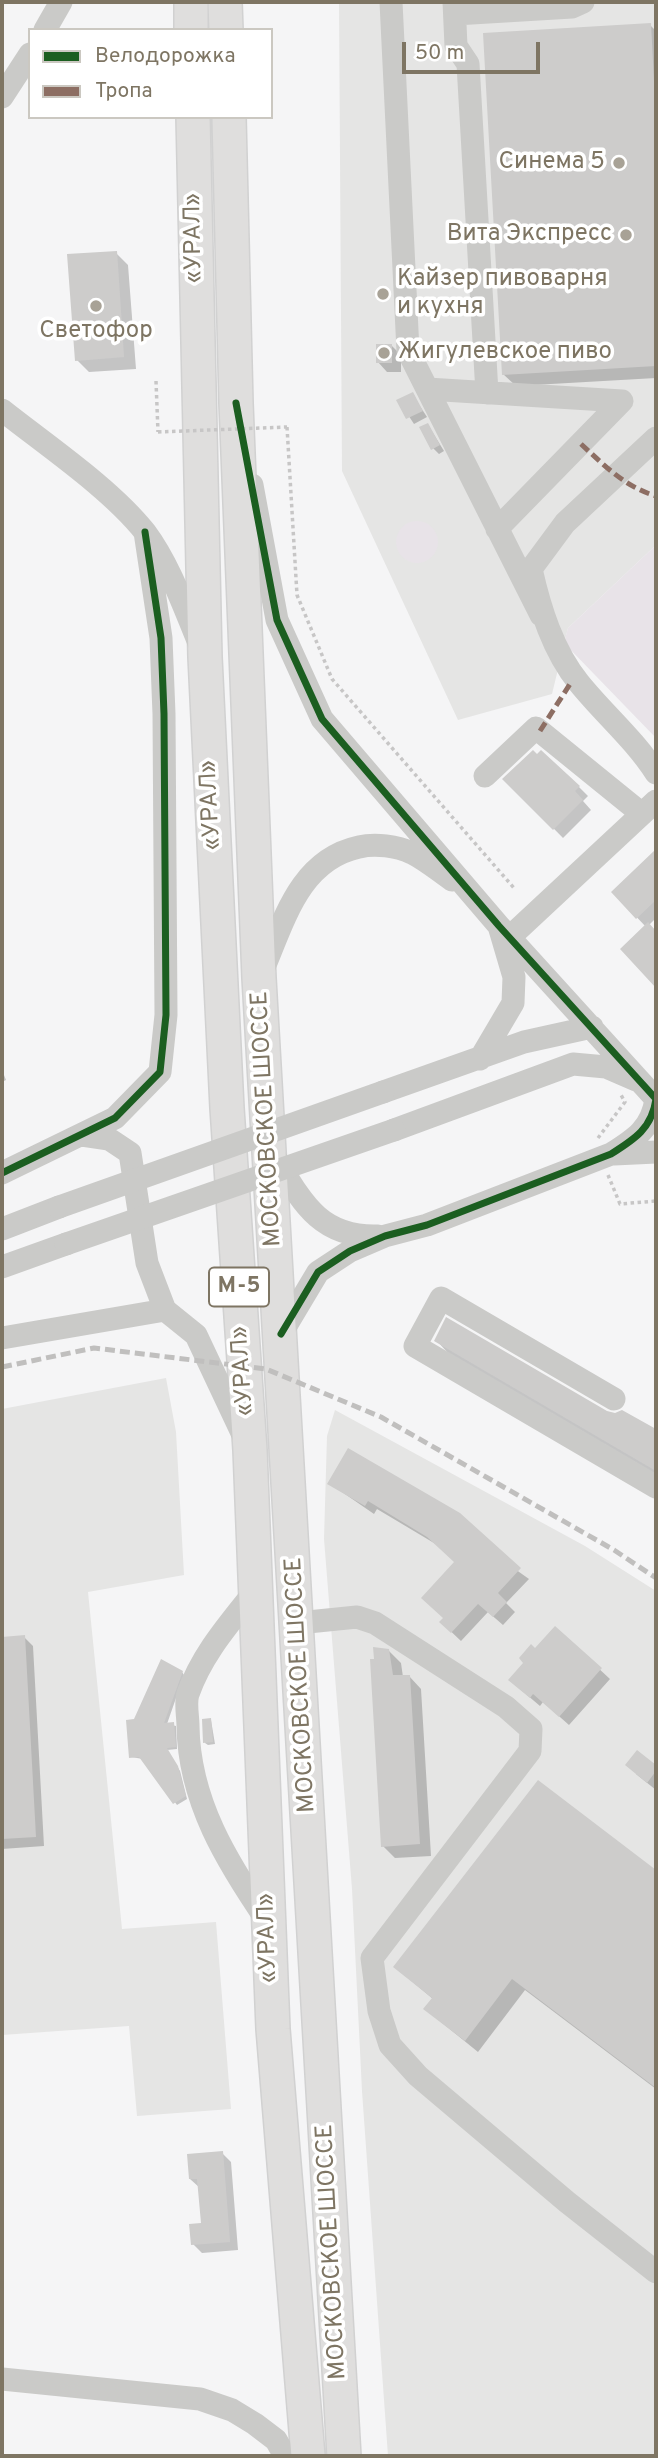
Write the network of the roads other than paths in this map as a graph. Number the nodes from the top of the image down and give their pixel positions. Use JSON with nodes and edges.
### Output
{"nodes":[{"id":1,"x":61,"y":2,"type":"edge"},
{"id":2,"x":191,"y":2,"type":"edge"},
{"id":3,"x":225,"y":2,"type":"edge"},
{"id":4,"x":391,"y":2,"type":"edge"},
{"id":5,"x":583,"y":2,"type":"edge"},
{"id":6,"x":454,"y":8,"type":"edge"},
{"id":7,"x":46,"y":28,"type":"edge"},
{"id":8,"x":191,"y":28,"type":"edge"},
{"id":9,"x":226,"y":28,"type":"edge"},
{"id":10,"x":28,"y":57,"type":"edge"},
{"id":11,"x":2,"y":97,"type":"edge"},
{"id":12,"x":192,"y":119,"type":"edge"},
{"id":13,"x":229,"y":119,"type":"edge"},
{"id":14,"x":427,"y":389,"type":"junction"},
{"id":15,"x":487,"y":393,"type":"junction"},
{"id":16,"x":236,"y":403,"type":"junction"},
{"id":17,"x":2,"y":410,"type":"edge"},
{"id":18,"x":656,"y":438,"type":"edge"},
{"id":19,"x":497,"y":528,"type":"junction"},
{"id":20,"x":145,"y":532,"type":"junction"},
{"id":21,"x":541,"y":615,"type":"junction"},
{"id":22,"x":205,"y":657,"type":"junction"},
{"id":23,"x":656,"y":773,"type":"edge"},
{"id":24,"x":485,"y":776,"type":"dead end"},
{"id":25,"x":649,"y":807,"type":"edge"},
{"id":26,"x":475,"y":895,"type":"junction"},
{"id":27,"x":505,"y":931,"type":"junction"},
{"id":28,"x":259,"y":978,"type":"junction"},
{"id":29,"x":592,"y":1027,"type":"junction"},
{"id":30,"x":480,"y":1059,"type":"junction"},
{"id":31,"x":652,"y":1094,"type":"edge"},
{"id":32,"x":82,"y":1135,"type":"junction"},
{"id":33,"x":270,"y":1148,"type":"junction"},
{"id":34,"x":656,"y":1152,"type":"edge"},
{"id":35,"x":604,"y":1157,"type":"junction"},
{"id":36,"x":2,"y":1173,"type":"edge"},
{"id":37,"x":2,"y":1228,"type":"edge"},
{"id":38,"x":385,"y":1236,"type":"junction"},
{"id":39,"x":2,"y":1267,"type":"edge"},
{"id":40,"x":165,"y":1310,"type":"junction"},
{"id":41,"x":281,"y":1334,"type":"junction"},
{"id":42,"x":2,"y":1338,"type":"edge"},
{"id":43,"x":614,"y":1399,"type":"dead end"},
{"id":44,"x":250,"y":1450,"type":"junction"},
{"id":45,"x":656,"y":1487,"type":"edge"},
{"id":46,"x":255,"y":1591,"type":"junction"},
{"id":47,"x":298,"y":1623,"type":"junction"},
{"id":48,"x":269,"y":1924,"type":"junction"},
{"id":49,"x":656,"y":2272,"type":"edge"},
{"id":50,"x":2,"y":2379,"type":"edge"},
{"id":51,"x":285,"y":2456,"type":"edge"},
{"id":52,"x":308,"y":2456,"type":"edge"},
{"id":53,"x":344,"y":2456,"type":"edge"}],
"edges":[{"from":1,"to":7,"type":"street"},
{"from":2,"to":8,"type":"highway"},
{"from":3,"to":9,"type":"highway"},
{"from":4,"to":14,"type":"street"},
{"from":5,"to":6,"type":"street"},
{"from":6,"to":15,"type":"street"},
{"from":10,"to":11,"type":"street"},
{"from":12,"to":22,"type":"highway","name":"«УРАЛ»","number":"М-5"},
{"from":13,"to":16,"type":"highway","name":"МОСКОВСКОЕ ШОССЕ","number":"М-5"},
{"from":14,"to":15,"type":"street"},
{"from":14,"to":19,"type":"street"},
{"from":15,"to":19,"type":"street"},
{"from":16,"to":26,"type":"street"},
{"from":16,"to":28,"type":"highway","name":"МОСКОВСКОЕ ШОССЕ","number":"М-5"},
{"from":17,"to":20,"type":"street"},
{"from":18,"to":21,"type":"street"},
{"from":19,"to":21,"type":"street"},
{"from":20,"to":22,"type":"street"},
{"from":20,"to":32,"type":"street"},
{"from":21,"to":23,"type":"street"},
{"from":22,"to":44,"type":"highway","name":"«УРАЛ»","number":"М-5"},
{"from":24,"to":25,"type":"street"},
{"from":25,"to":27,"type":"street"},
{"from":26,"to":27,"type":"street"},
{"from":26,"to":28,"type":"street"},
{"from":27,"to":29,"type":"street"},
{"from":27,"to":30,"type":"street"},
{"from":28,"to":33,"type":"highway","name":"МОСКОВСКОЕ ШОССЕ","number":"М-5"},
{"from":29,"to":30,"type":"street"},
{"from":29,"to":31,"type":"street"},
{"from":30,"to":37,"type":"street","bridge":true},
{"from":31,"to":35,"type":"street"},
{"from":31,"to":39,"type":"street","bridge":true},
{"from":32,"to":36,"type":"street"},
{"from":32,"to":40,"type":"street"},
{"from":33,"to":38,"type":"street"},
{"from":33,"to":41,"type":"highway","name":"МОСКОВСКОЕ ШОССЕ","number":"М-5"},
{"from":34,"to":35,"type":"street"},
{"from":35,"to":38,"type":"street"},
{"from":38,"to":41,"type":"street"},
{"from":40,"to":42,"type":"street"},
{"from":40,"to":44,"type":"street"},
{"from":41,"to":47,"type":"highway","name":"МОСКОВСКОЕ ШОССЕ","number":"М-5"},
{"from":43,"to":45,"type":"street"},
{"from":44,"to":46,"type":"highway","name":"«УРАЛ»","number":"М-5"},
{"from":46,"to":48,"type":"highway","name":"«УРАЛ»","number":"М-5"},
{"from":46,"to":48,"type":"street"},
{"from":47,"to":49,"type":"street"},
{"from":47,"to":53,"type":"highway","name":"МОСКОВСКОЕ ШОССЕ","number":"М-5"},
{"from":48,"to":52,"type":"highway","name":"«УРАЛ»","number":"М-5"},
{"from":50,"to":51,"type":"street"}]}
